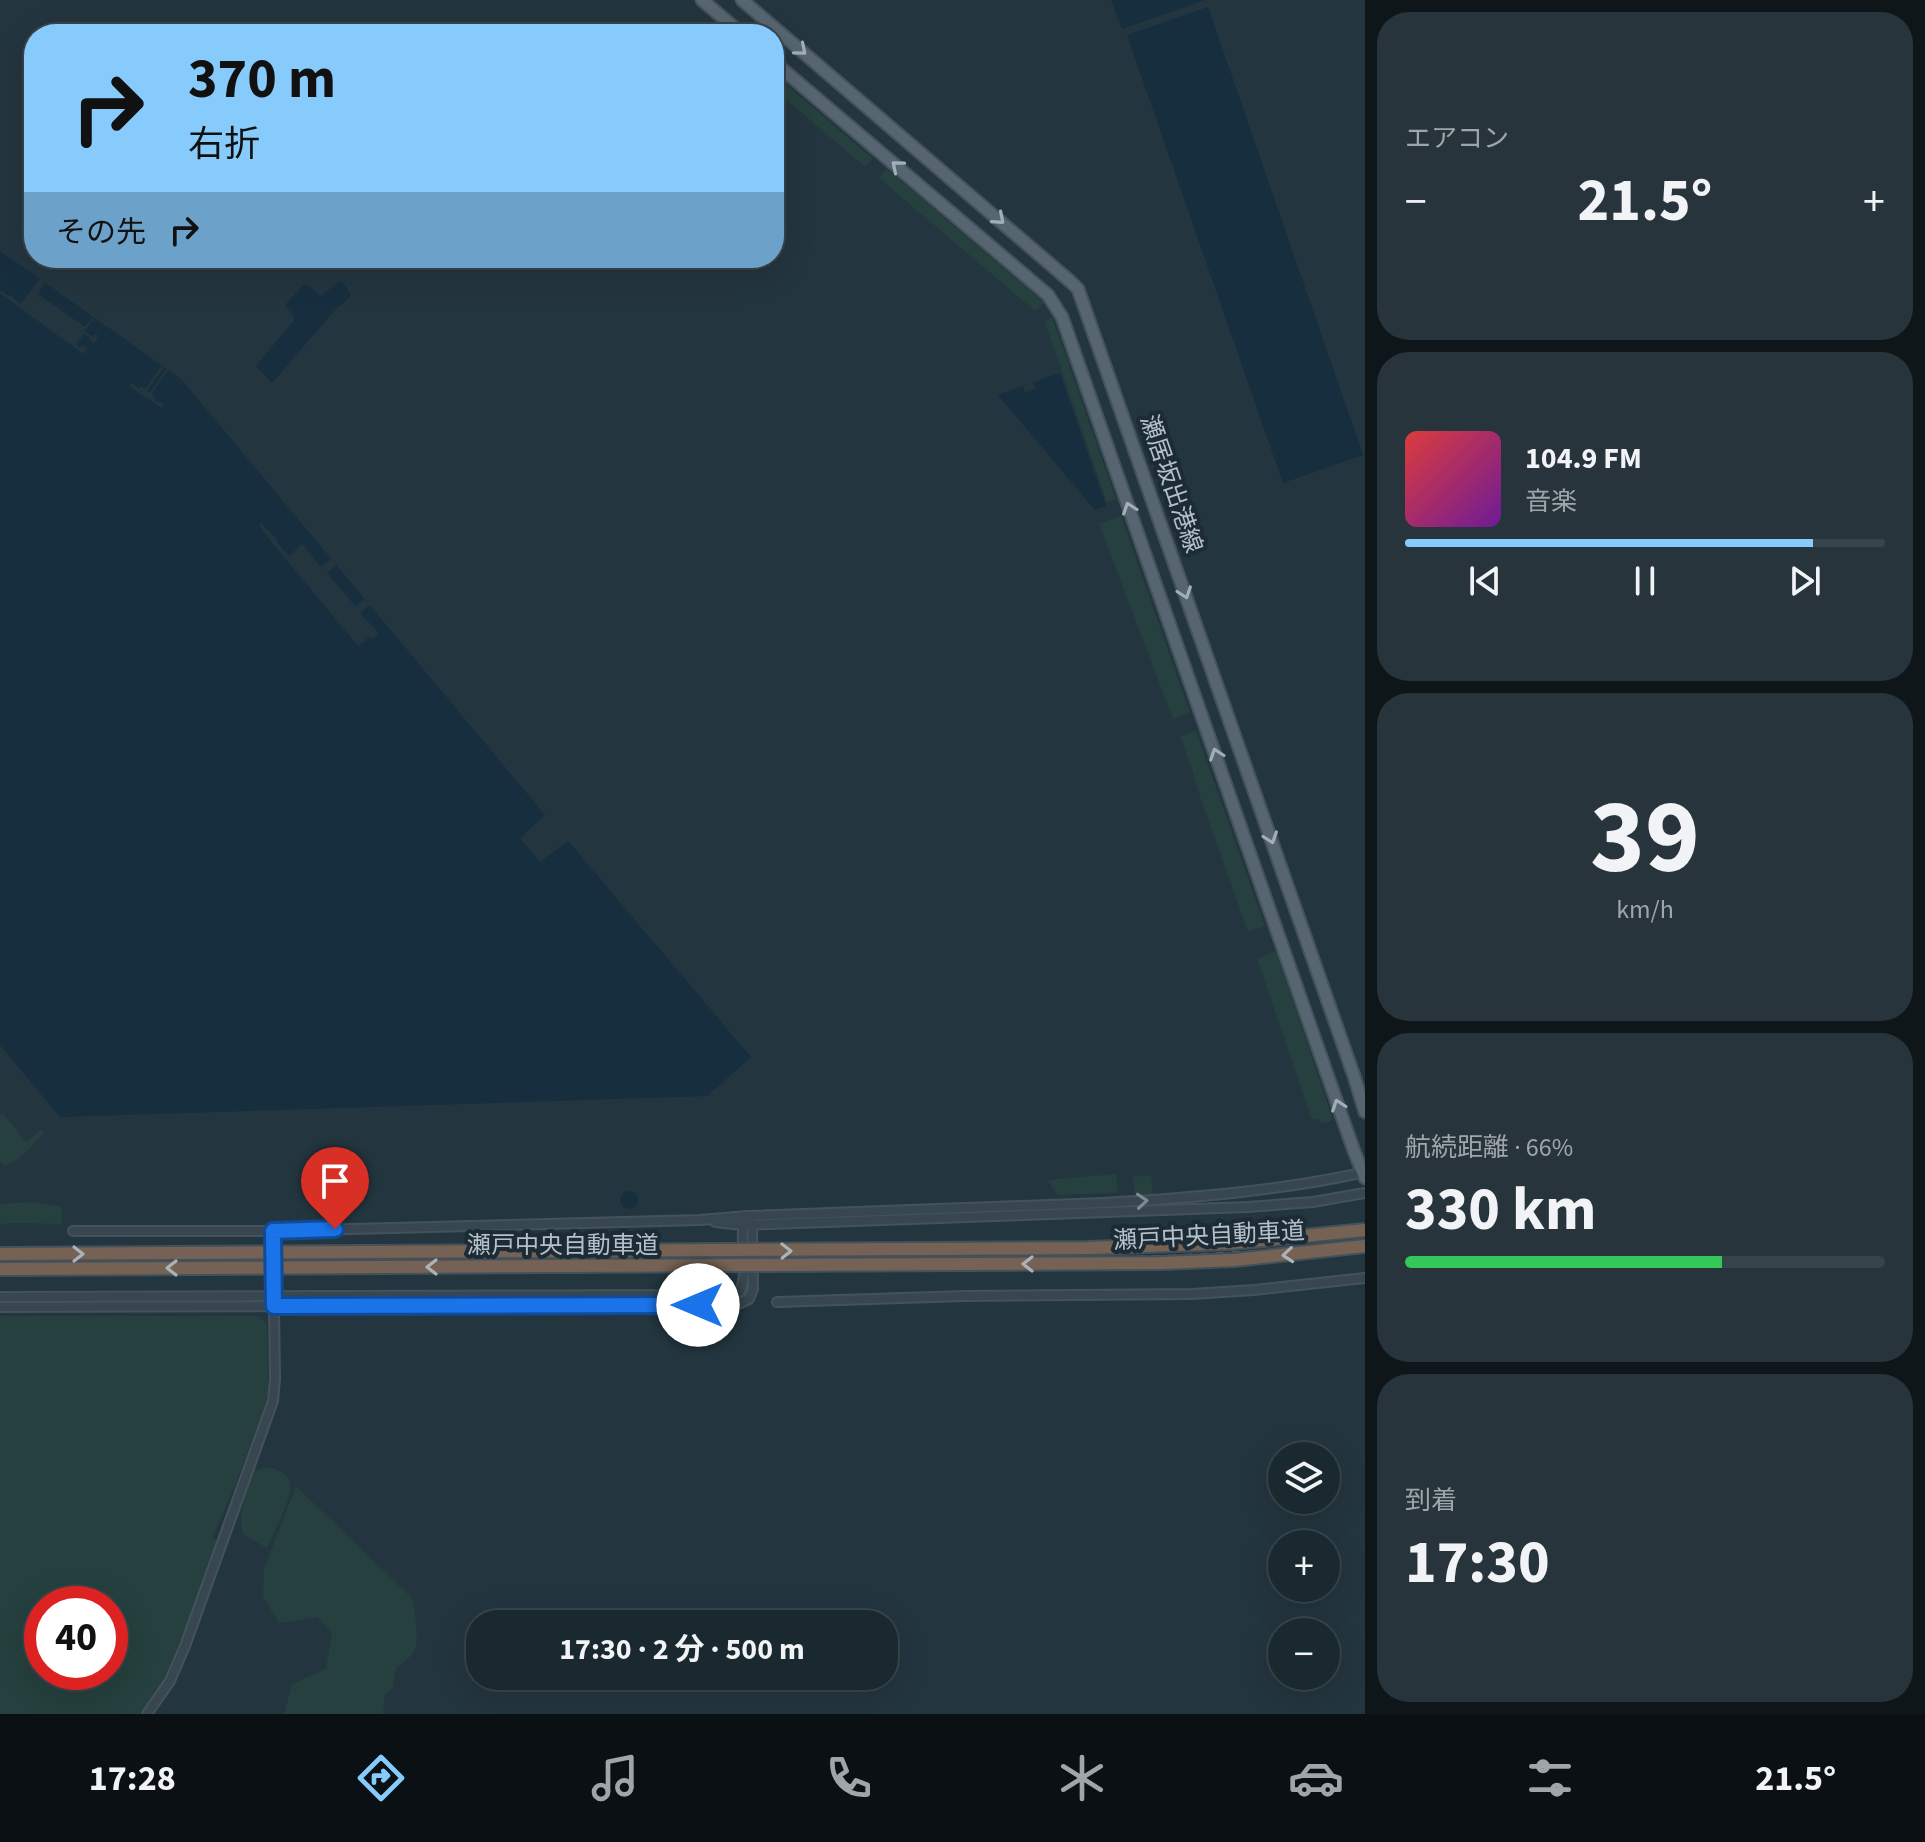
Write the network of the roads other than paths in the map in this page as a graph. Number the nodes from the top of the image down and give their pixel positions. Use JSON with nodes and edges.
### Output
{"nodes":[{"id":1,"x":702,"y":0,"type":"edge"},
{"id":2,"x":742,"y":0,"type":"edge"},
{"id":3,"x":730,"y":24,"type":"edge"},
{"id":4,"x":770,"y":24,"type":"edge"},
{"id":5,"x":784,"y":36,"type":"edge"},
{"id":6,"x":784,"y":71,"type":"edge"},
{"id":7,"x":1365,"y":1112,"type":"edge"},
{"id":8,"x":1364,"y":1175,"type":"edge"},
{"id":9,"x":1365,"y":1193,"type":"edge"},
{"id":10,"x":747,"y":1216,"type":"junction"},
{"id":11,"x":700,"y":1220,"type":"junction"},
{"id":12,"x":747,"y":1225,"type":"junction"},
{"id":13,"x":1365,"y":1230,"type":"edge"},
{"id":14,"x":73,"y":1231,"type":"dead end"},
{"id":15,"x":273,"y":1231,"type":"junction"},
{"id":16,"x":1365,"y":1246,"type":"edge"},
{"id":17,"x":0,"y":1254,"type":"edge"},
{"id":18,"x":0,"y":1269,"type":"edge"},
{"id":19,"x":1365,"y":1278,"type":"edge"},
{"id":20,"x":0,"y":1297,"type":"edge"},
{"id":21,"x":274,"y":1302,"type":"junction"},
{"id":22,"x":777,"y":1302,"type":"dead end"},
{"id":23,"x":0,"y":1307,"type":"edge"},
{"id":24,"x":147,"y":1714,"type":"edge"}],
"edges":[{"from":1,"to":3,"type":"main road"},
{"from":2,"to":4,"type":"main road","name":"瀬居坂出港線","one_way":true},
{"from":5,"to":7,"type":"main road","name":"瀬居坂出港線","one_way":true},
{"from":8,"to":6,"type":"main road","name":"瀬居坂出港線","one_way":true},
{"from":10,"to":8,"type":"street","one_way":true},
{"from":9,"to":12,"type":"street"},
{"from":10,"to":11,"type":"street"},
{"from":10,"to":12,"type":"street"},
{"from":11,"to":12,"type":"street"},
{"from":11,"to":15,"type":"street"},
{"from":12,"to":21,"type":"street"},
{"from":17,"to":13,"type":"highway","name":"瀬戸中央自動車道","one_way":true,"bridge":true},
{"from":14,"to":15,"type":"street"},
{"from":15,"to":21,"type":"street"},
{"from":16,"to":18,"type":"highway","name":"瀬戸中央自動車道","one_way":true,"bridge":true},
{"from":19,"to":22,"type":"street"},
{"from":20,"to":21,"type":"street"},
{"from":21,"to":23,"type":"street"},
{"from":21,"to":24,"type":"street"}]}
